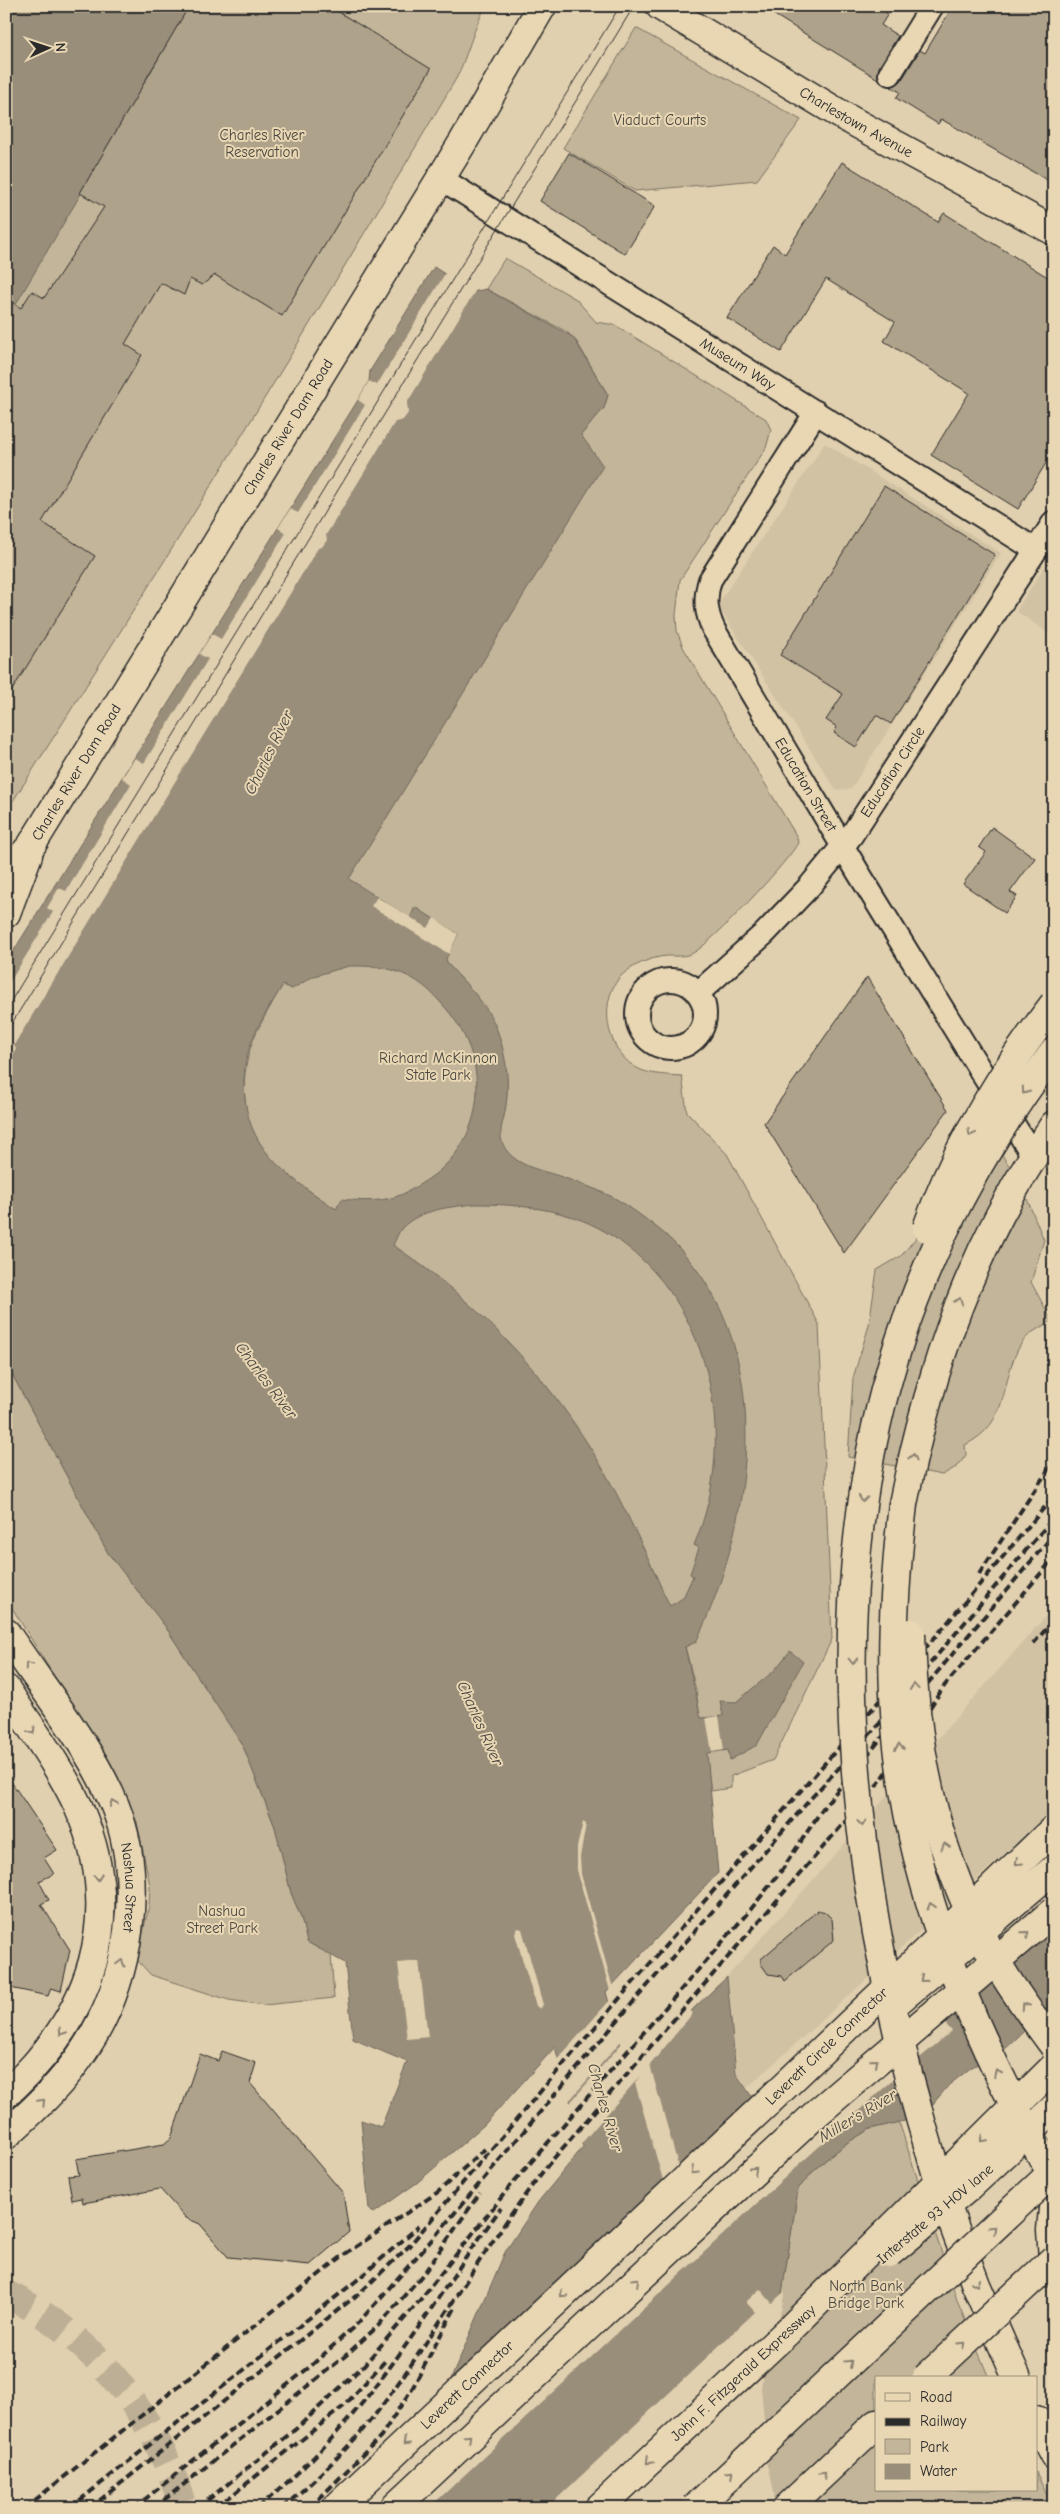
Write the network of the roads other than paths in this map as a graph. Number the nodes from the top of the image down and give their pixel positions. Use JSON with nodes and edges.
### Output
{"nodes":[{"id":1,"x":542,"y":6,"type":"edge"},
{"id":2,"x":660,"y":6,"type":"edge"},
{"id":3,"x":932,"y":6,"type":"edge"},
{"id":4,"x":890,"y":74,"type":"dead end"},
{"id":5,"x":440,"y":178,"type":"junction"},
{"id":6,"x":1054,"y":231,"type":"edge"},
{"id":7,"x":816,"y":412,"type":"junction"},
{"id":8,"x":1054,"y":522,"type":"edge"},
{"id":9,"x":1036,"y":550,"type":"junction"},
{"id":10,"x":31,"y":846,"type":"junction"},
{"id":11,"x":843,"y":846,"type":"junction"},
{"id":12,"x":6,"y":874,"type":"edge"},
{"id":13,"x":6,"y":913,"type":"edge"},
{"id":14,"x":698,"y":992,"type":"dead end"},
{"id":15,"x":1054,"y":1004,"type":"edge"},
{"id":16,"x":1054,"y":1052,"type":"edge"},
{"id":17,"x":1054,"y":1124,"type":"edge"},
{"id":18,"x":1030,"y":1151,"type":"dead end"},
{"id":19,"x":868,"y":1466,"type":"junction"},
{"id":20,"x":903,"y":1504,"type":"junction"},
{"id":21,"x":7,"y":1634,"type":"edge"},
{"id":22,"x":6,"y":1690,"type":"edge"},
{"id":23,"x":1054,"y":1829,"type":"edge"},
{"id":24,"x":1054,"y":1869,"type":"edge"},
{"id":25,"x":1054,"y":1911,"type":"edge"},
{"id":26,"x":1054,"y":2046,"type":"edge"},
{"id":27,"x":1054,"y":2067,"type":"edge"},
{"id":28,"x":6,"y":2094,"type":"edge"},
{"id":29,"x":768,"y":2102,"type":"junction"},
{"id":30,"x":1054,"y":2108,"type":"edge"},
{"id":31,"x":6,"y":2135,"type":"edge"},
{"id":32,"x":1054,"y":2172,"type":"edge"},
{"id":33,"x":1054,"y":2178,"type":"edge"},
{"id":34,"x":1054,"y":2198,"type":"edge"},
{"id":35,"x":1054,"y":2259,"type":"edge"},
{"id":36,"x":598,"y":2261,"type":"joint"},
{"id":37,"x":1054,"y":2273,"type":"edge"},
{"id":38,"x":787,"y":2332,"type":"junction"},
{"id":39,"x":928,"y":2376,"type":"edge"},
{"id":40,"x":1016,"y":2376,"type":"edge"},
{"id":41,"x":1038,"y":2424,"type":"edge"},
{"id":42,"x":875,"y":2425,"type":"edge"},
{"id":43,"x":1054,"y":2455,"type":"edge"},
{"id":44,"x":336,"y":2508,"type":"edge"},
{"id":45,"x":394,"y":2508,"type":"edge"},
{"id":46,"x":600,"y":2508,"type":"edge"},
{"id":47,"x":694,"y":2508,"type":"edge"},
{"id":48,"x":787,"y":2508,"type":"edge"}],
"edges":[{"from":1,"to":5,"type":"main road","name":"Charles River Dam Road"},
{"from":2,"to":6,"type":"main road","name":"Charlestown Avenue"},
{"from":3,"to":4,"type":"street"},
{"from":5,"to":7,"type":"street","name":"Museum Way"},
{"from":5,"to":10,"type":"main road","name":"Charles River Dam Road"},
{"from":7,"to":9,"type":"street","name":"Museum Way"},
{"from":7,"to":11,"type":"street","name":"Education Street"},
{"from":8,"to":9,"type":"street","name":"Education Circle"},
{"from":9,"to":11,"type":"street","name":"Education Circle"},
{"from":10,"to":12,"type":"main road","name":"Charles River Dam Road"},
{"from":10,"to":13,"type":"main road","name":"Charles River Dam Road"},
{"from":11,"to":14,"type":"street","name":"Education Circle"},
{"from":11,"to":18,"type":"street","name":"Education Street"},
{"from":15,"to":19,"type":"main road","one_way":true,"bridge":true},
{"from":16,"to":19,"type":"main road","one_way":true,"bridge":true},
{"from":20,"to":17,"type":"main road","one_way":true},
{"from":19,"to":40,"type":"main road","one_way":true,"bridge":true},
{"from":26,"to":20,"type":"main road","one_way":true,"bridge":true},
{"from":33,"to":20,"type":"main road","one_way":true,"bridge":true},
{"from":31,"to":21,"type":"main road","name":"Nashua Street","one_way":true},
{"from":22,"to":28,"type":"main road","name":"Nashua Street","one_way":true},
{"from":23,"to":29,"type":"main road","name":"Leverett Circle Connector","one_way":true,"bridge":true},
{"from":24,"to":29,"type":"main road","one_way":true,"bridge":true},
{"from":45,"to":25,"type":"main road","one_way":true,"bridge":true},
{"from":27,"to":38,"type":"main road","name":"John F. Fitzgerald Expressway","one_way":true,"bridge":true},
{"from":29,"to":36,"type":"main road","name":"Leverett Circle Connector","one_way":true},
{"from":30,"to":38,"type":"main road","name":"Interstate 93 HOV lane","bridge":true},
{"from":47,"to":32,"type":"main road","one_way":true,"bridge":true},
{"from":34,"to":37,"type":"main road"},
{"from":39,"to":35,"type":"main road","one_way":true,"bridge":true},
{"from":36,"to":44,"type":"main road","name":"Leverett Connector","one_way":true},
{"from":38,"to":46,"type":"main road","name":"John F. Fitzgerald Expressway","one_way":true},
{"from":41,"to":43,"type":"main road"},
{"from":48,"to":42,"type":"main road","one_way":true}]}
